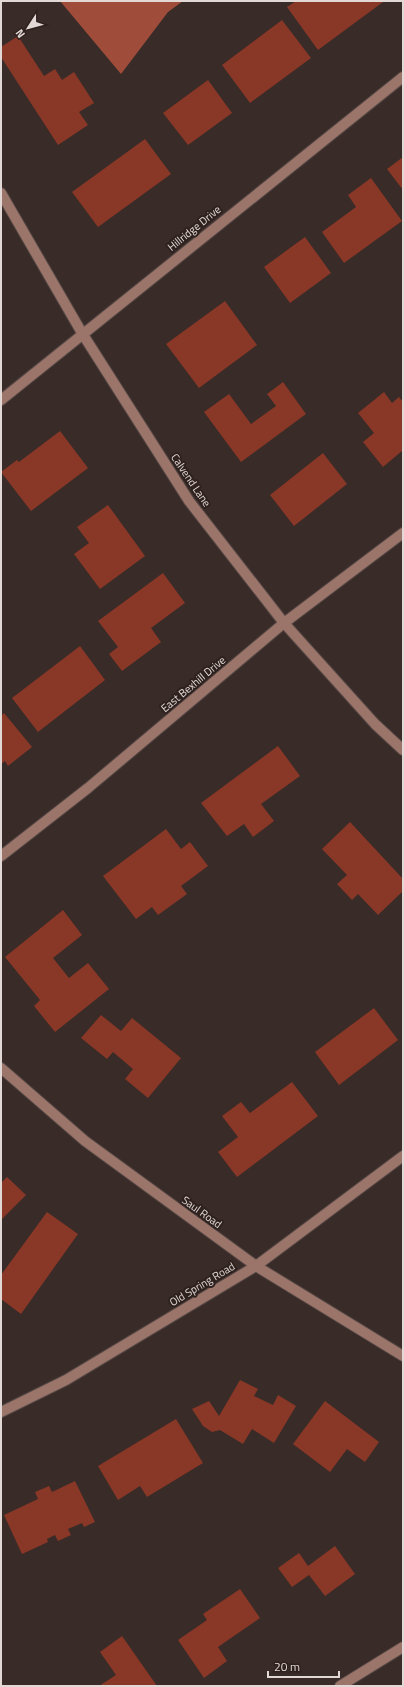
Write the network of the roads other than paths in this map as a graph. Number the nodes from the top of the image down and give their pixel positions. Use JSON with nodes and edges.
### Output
{"nodes":[{"id":1,"x":403,"y":77,"type":"edge"},
{"id":2,"x":1,"y":193,"type":"edge"},
{"id":3,"x":82,"y":333,"type":"junction"},
{"id":4,"x":1,"y":400,"type":"edge"},
{"id":5,"x":403,"y":533,"type":"edge"},
{"id":6,"x":284,"y":623,"type":"junction"},
{"id":7,"x":403,"y":750,"type":"edge"},
{"id":8,"x":1,"y":856,"type":"edge"},
{"id":9,"x":1,"y":1068,"type":"edge"},
{"id":10,"x":403,"y":1156,"type":"edge"},
{"id":11,"x":256,"y":1266,"type":"junction"},
{"id":12,"x":403,"y":1356,"type":"edge"},
{"id":13,"x":1,"y":1412,"type":"edge"},
{"id":14,"x":403,"y":1647,"type":"edge"},
{"id":15,"x":340,"y":1686,"type":"edge"}],
"edges":[{"from":1,"to":3,"type":"street","name":"Hillridge Drive"},
{"from":2,"to":3,"type":"street","name":"Calvend Lane"},
{"from":3,"to":4,"type":"street","name":"Hillridge Drive"},
{"from":3,"to":6,"type":"street","name":"Calvend Lane"},
{"from":5,"to":6,"type":"street","name":"East Bexhill Drive"},
{"from":6,"to":7,"type":"street","name":"Calvend Lane"},
{"from":6,"to":8,"type":"street","name":"East Bexhill Drive"},
{"from":9,"to":11,"type":"street","name":"Saul Road"},
{"from":10,"to":11,"type":"street","name":"Old Spring Road"},
{"from":11,"to":12,"type":"street","name":"Saul Road"},
{"from":11,"to":13,"type":"street","name":"Old Spring Road"},
{"from":14,"to":15,"type":"street"}]}
